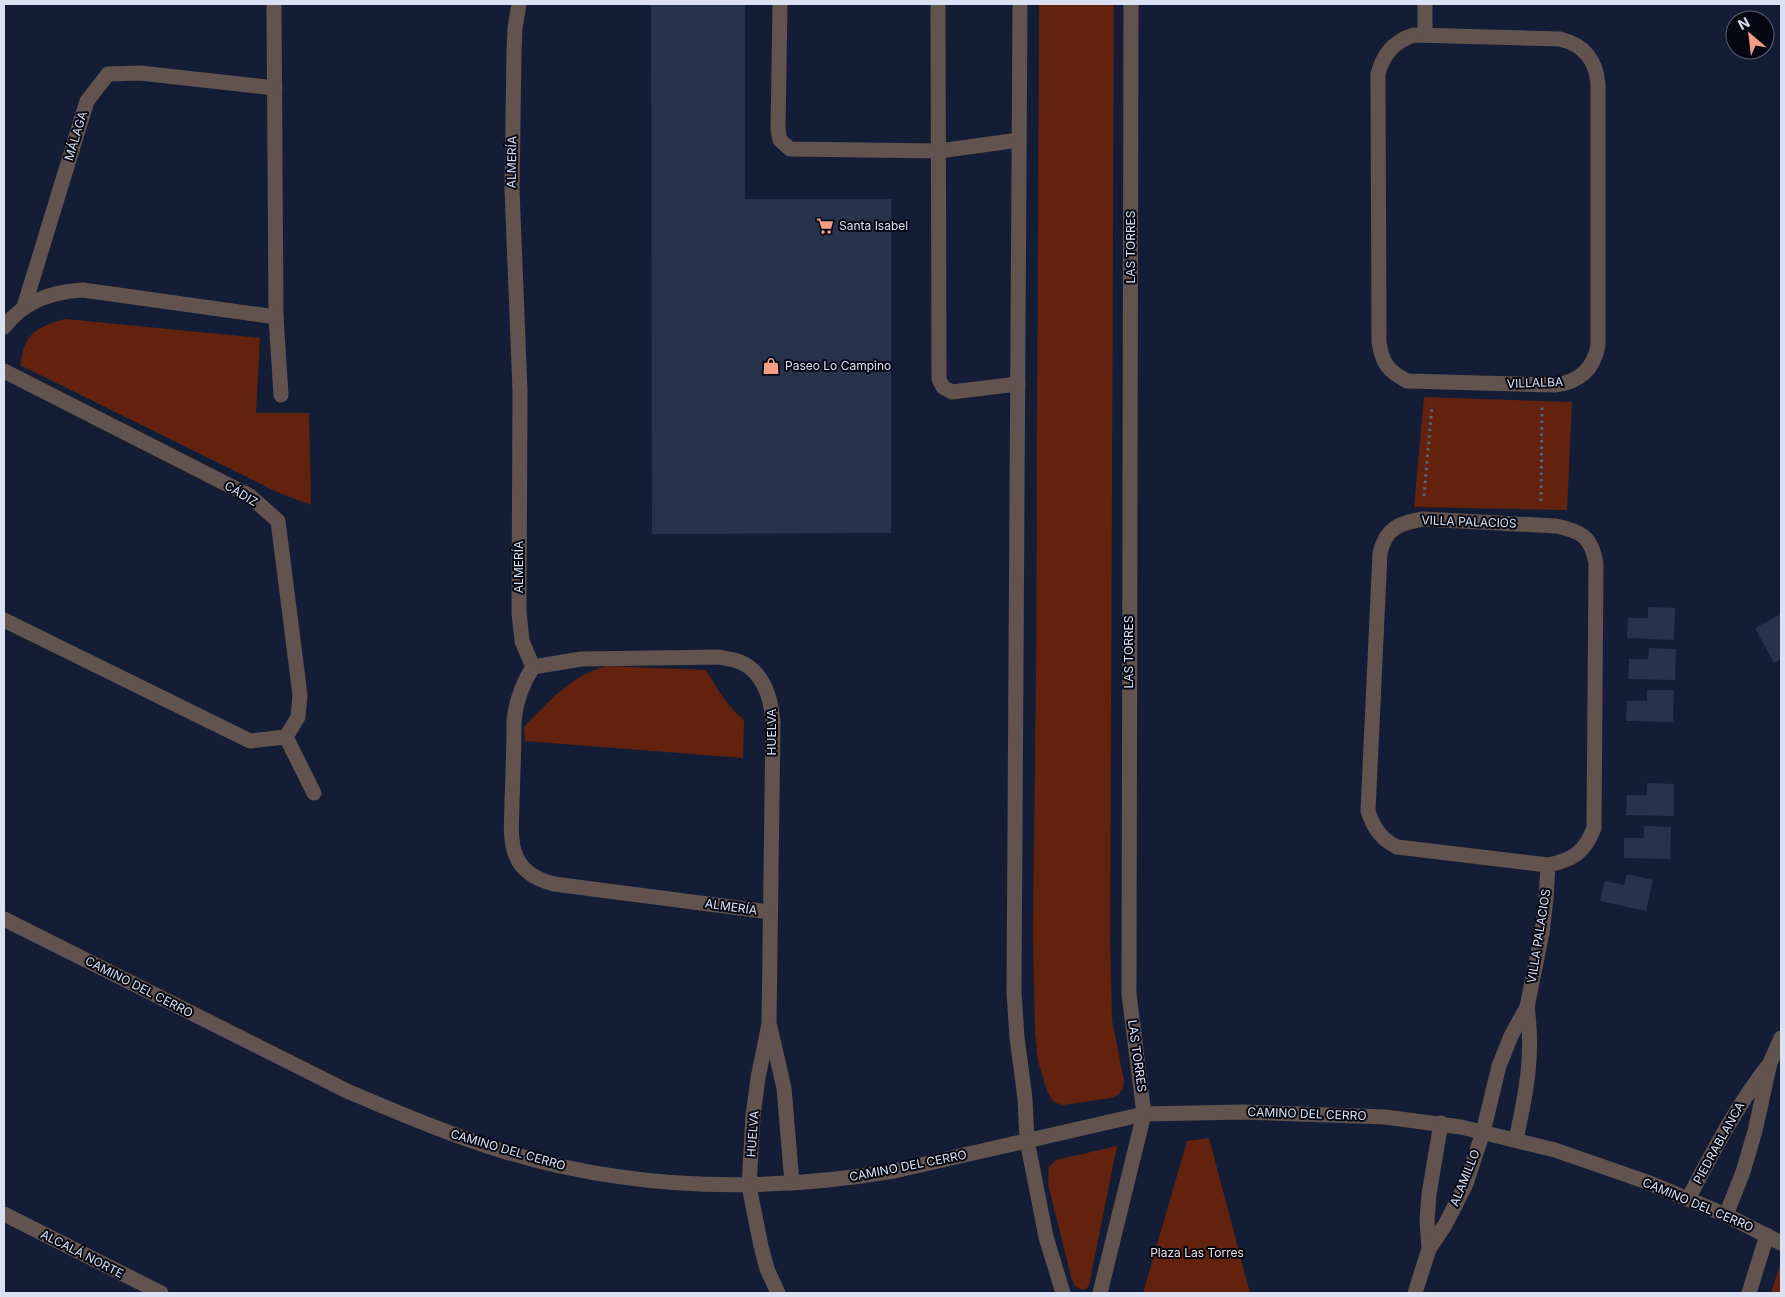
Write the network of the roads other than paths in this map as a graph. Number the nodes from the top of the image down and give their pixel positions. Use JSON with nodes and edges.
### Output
{"nodes":[{"id":1,"x":274,"y":4,"type":"edge"},
{"id":2,"x":519,"y":4,"type":"edge"},
{"id":3,"x":780,"y":4,"type":"edge"},
{"id":4,"x":938,"y":4,"type":"edge"},
{"id":5,"x":1020,"y":4,"type":"edge"},
{"id":6,"x":1131,"y":4,"type":"edge"},
{"id":7,"x":1425,"y":4,"type":"edge"},
{"id":8,"x":1425,"y":35,"type":"junction"},
{"id":9,"x":276,"y":88,"type":"junction"},
{"id":10,"x":1019,"y":140,"type":"junction"},
{"id":11,"x":939,"y":150,"type":"junction"},
{"id":12,"x":24,"y":308,"type":"junction"},
{"id":13,"x":276,"y":317,"type":"junction"},
{"id":14,"x":4,"y":327,"type":"edge"},
{"id":15,"x":4,"y":371,"type":"edge"},
{"id":16,"x":1018,"y":384,"type":"junction"},
{"id":17,"x":281,"y":395,"type":"dead end"},
{"id":18,"x":4,"y":620,"type":"edge"},
{"id":19,"x":533,"y":667,"type":"junction"},
{"id":20,"x":286,"y":737,"type":"junction"},
{"id":21,"x":314,"y":793,"type":"dead end"},
{"id":22,"x":1548,"y":865,"type":"junction"},
{"id":23,"x":770,"y":912,"type":"junction"},
{"id":24,"x":4,"y":919,"type":"edge"},
{"id":25,"x":1527,"y":1008,"type":"junction"},
{"id":26,"x":769,"y":1024,"type":"junction"},
{"id":27,"x":1781,"y":1038,"type":"edge"},
{"id":28,"x":1770,"y":1063,"type":"junction"},
{"id":29,"x":1144,"y":1114,"type":"junction"},
{"id":30,"x":1441,"y":1123,"type":"junction"},
{"id":31,"x":1483,"y":1132,"type":"junction"},
{"id":32,"x":1516,"y":1139,"type":"junction"},
{"id":33,"x":1027,"y":1140,"type":"junction"},
{"id":34,"x":792,"y":1183,"type":"junction"},
{"id":35,"x":749,"y":1186,"type":"junction"},
{"id":36,"x":1688,"y":1199,"type":"junction"},
{"id":37,"x":4,"y":1214,"type":"edge"},
{"id":38,"x":1726,"y":1215,"type":"junction"},
{"id":39,"x":1767,"y":1235,"type":"junction"},
{"id":40,"x":1781,"y":1243,"type":"edge"},
{"id":41,"x":1429,"y":1249,"type":"junction"},
{"id":42,"x":161,"y":1293,"type":"edge"},
{"id":43,"x":778,"y":1293,"type":"edge"},
{"id":44,"x":1063,"y":1293,"type":"edge"},
{"id":45,"x":1100,"y":1293,"type":"edge"},
{"id":46,"x":1415,"y":1293,"type":"edge"},
{"id":47,"x":1749,"y":1293,"type":"edge"}],
"edges":[{"from":1,"to":9,"type":"street"},
{"from":2,"to":19,"type":"street","name":"ALMERÍA"},
{"from":3,"to":11,"type":"street"},
{"from":4,"to":11,"type":"street"},
{"from":5,"to":10,"type":"street"},
{"from":6,"to":29,"type":"street","name":"LAS TORRES"},
{"from":7,"to":8,"type":"street"},
{"from":8,"to":8,"type":"street","name":"VILLALBA"},
{"from":9,"to":12,"type":"street","name":"MÁLAGA"},
{"from":9,"to":13,"type":"street"},
{"from":10,"to":11,"type":"street"},
{"from":10,"to":16,"type":"street"},
{"from":11,"to":16,"type":"street"},
{"from":12,"to":13,"type":"street"},
{"from":12,"to":14,"type":"street"},
{"from":13,"to":17,"type":"street"},
{"from":15,"to":20,"type":"street","name":"CÁDIZ"},
{"from":16,"to":33,"type":"street"},
{"from":18,"to":20,"type":"street"},
{"from":19,"to":23,"type":"street","name":"ALMERÍA"},
{"from":19,"to":23,"type":"street","name":"HUELVA"},
{"from":20,"to":21,"type":"street"},
{"from":22,"to":22,"type":"street","name":"VILLA PALACIOS"},
{"from":22,"to":25,"type":"street","name":"VILLA PALACIOS"},
{"from":23,"to":26,"type":"street","name":"HUELVA"},
{"from":24,"to":35,"type":"street","name":"CAMINO DEL CERRO"},
{"from":25,"to":31,"type":"street","name":"VILLA PALACIOS"},
{"from":25,"to":32,"type":"street","name":"VILLA PALACIOS"},
{"from":26,"to":34,"type":"street","name":"HUELVA"},
{"from":26,"to":35,"type":"street","name":"HUELVA"},
{"from":27,"to":28,"type":"street","name":"PIEDRABLANCA"},
{"from":28,"to":36,"type":"street","name":"PIEDRABLANCA"},
{"from":28,"to":38,"type":"street","name":"PIEDRABLANCA"},
{"from":29,"to":30,"type":"street","name":"CAMINO DEL CERRO"},
{"from":29,"to":33,"type":"street","name":"CAMINO DEL CERRO"},
{"from":29,"to":45,"type":"street","name":"LAS TORRES"},
{"from":30,"to":31,"type":"street","name":"CAMINO DEL CERRO"},
{"from":30,"to":41,"type":"street","name":"ALAMILLO"},
{"from":31,"to":32,"type":"street","name":"CAMINO DEL CERRO"},
{"from":31,"to":41,"type":"street","name":"ALAMILLO"},
{"from":32,"to":36,"type":"street","name":"CAMINO DEL CERRO"},
{"from":33,"to":34,"type":"street","name":"CAMINO DEL CERRO"},
{"from":33,"to":44,"type":"street"},
{"from":34,"to":35,"type":"street","name":"CAMINO DEL CERRO"},
{"from":35,"to":43,"type":"street","name":"HUELVA"},
{"from":36,"to":38,"type":"street","name":"CAMINO DEL CERRO"},
{"from":37,"to":42,"type":"street","name":"ALCALÁ NORTE"},
{"from":38,"to":39,"type":"street","name":"CAMINO DEL CERRO"},
{"from":39,"to":40,"type":"street","name":"CAMINO DEL CERRO"},
{"from":39,"to":47,"type":"street"},
{"from":41,"to":46,"type":"street","name":"ALAMILLO"}]}
